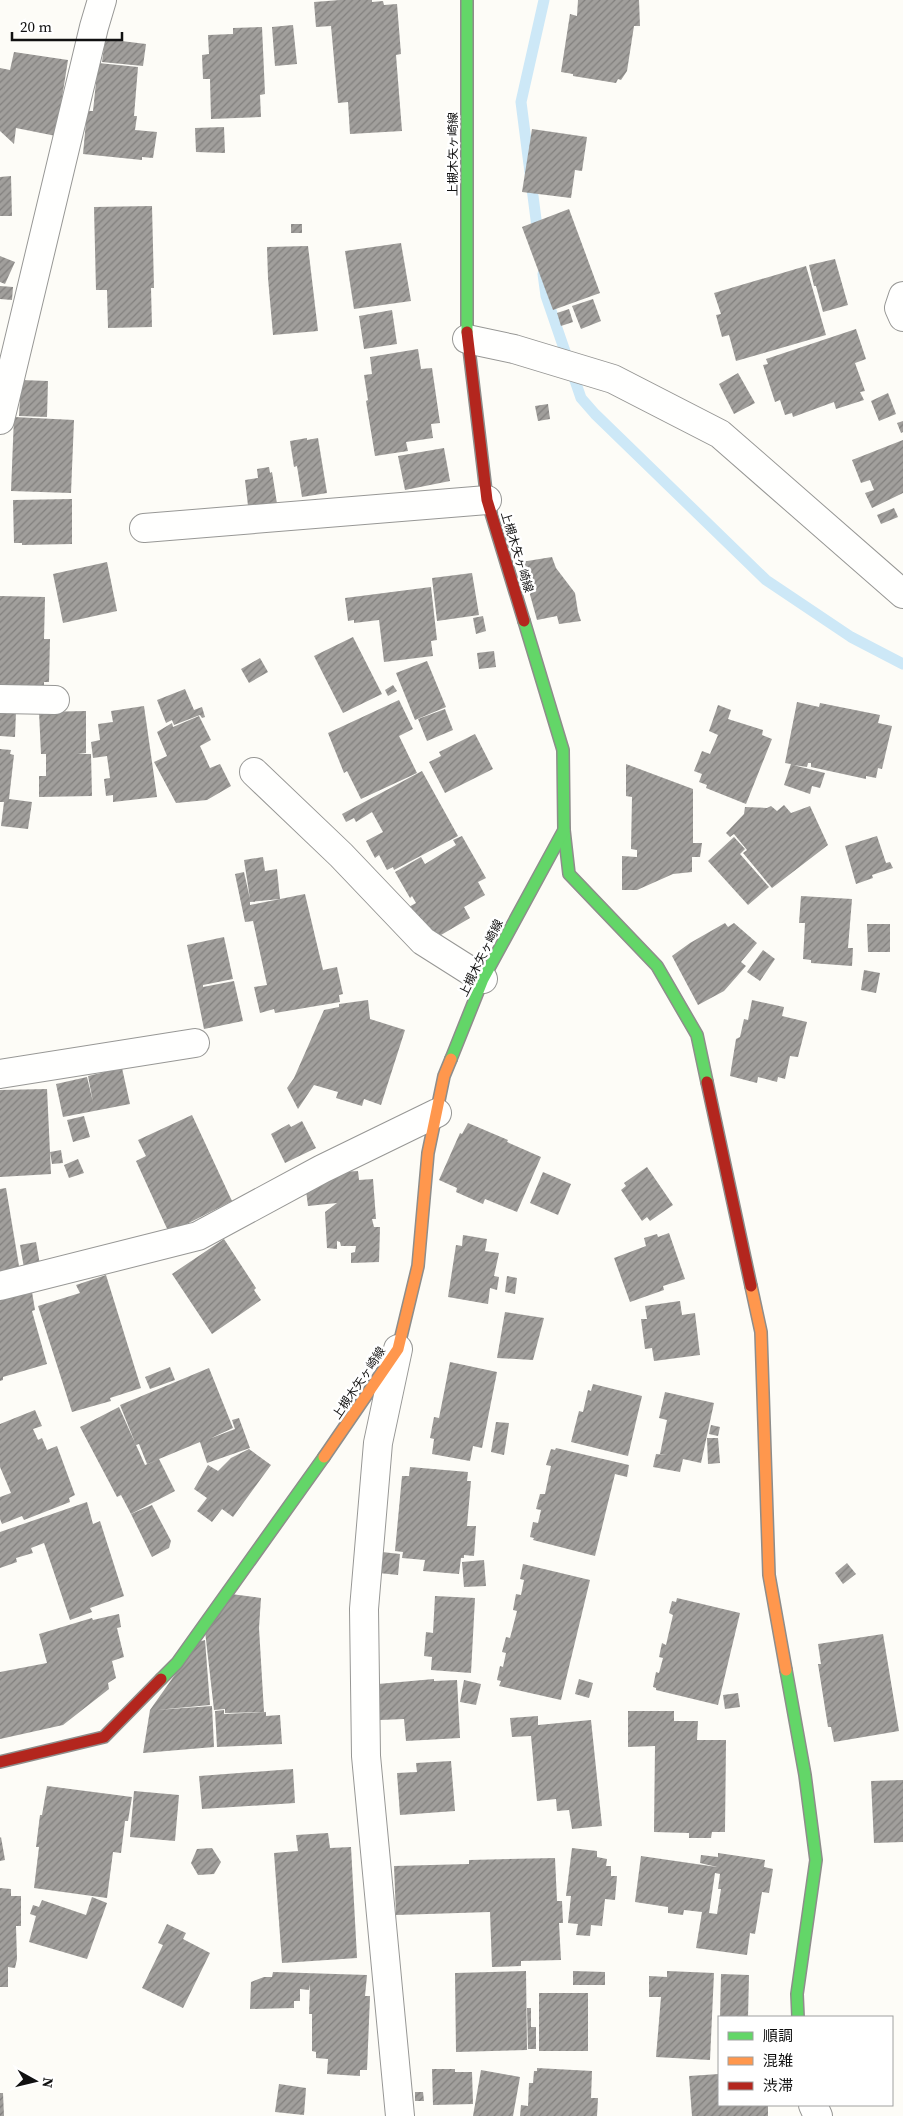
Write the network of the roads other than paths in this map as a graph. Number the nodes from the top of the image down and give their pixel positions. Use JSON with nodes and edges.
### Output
{"nodes":[{"id":1,"x":102,"y":0,"type":"edge"},
{"id":2,"x":467,"y":0,"type":"edge"},
{"id":3,"x":903,"y":296,"type":"edge"},
{"id":4,"x":903,"y":317,"type":"edge"},
{"id":5,"x":467,"y":339,"type":"junction"},
{"id":6,"x":0,"y":420,"type":"edge"},
{"id":7,"x":487,"y":500,"type":"junction"},
{"id":8,"x":144,"y":528,"type":"dead end"},
{"id":9,"x":903,"y":594,"type":"edge"},
{"id":10,"x":0,"y":699,"type":"edge"},
{"id":11,"x":54,"y":700,"type":"dead end"},
{"id":12,"x":254,"y":772,"type":"dead end"},
{"id":13,"x":564,"y":830,"type":"junction"},
{"id":14,"x":483,"y":979,"type":"junction"},
{"id":15,"x":195,"y":1043,"type":"dead end"},
{"id":16,"x":0,"y":1074,"type":"edge"},
{"id":17,"x":436,"y":1113,"type":"junction"},
{"id":18,"x":0,"y":1286,"type":"edge"},
{"id":19,"x":398,"y":1349,"type":"junction"},
{"id":20,"x":0,"y":1762,"type":"edge"},
{"id":21,"x":798,"y":2016,"type":"edge"},
{"id":22,"x":400,"y":2116,"type":"edge"}],
"edges":[{"from":1,"to":6,"type":"street"},
{"from":2,"to":5,"type":"main road","name":"上槻木矢ヶ崎線"},
{"from":3,"to":4,"type":"street"},
{"from":5,"to":7,"type":"main road","name":"上槻木矢ヶ崎線"},
{"from":5,"to":9,"type":"street"},
{"from":7,"to":8,"type":"street"},
{"from":7,"to":13,"type":"main road","name":"上槻木矢ヶ崎線"},
{"from":10,"to":11,"type":"street"},
{"from":12,"to":14,"type":"street"},
{"from":13,"to":14,"type":"main road","name":"上槻木矢ヶ崎線"},
{"from":13,"to":21,"type":"main road"},
{"from":14,"to":17,"type":"main road","name":"上槻木矢ヶ崎線"},
{"from":15,"to":16,"type":"street"},
{"from":17,"to":18,"type":"street"},
{"from":17,"to":19,"type":"main road","name":"上槻木矢ヶ崎線"},
{"from":19,"to":20,"type":"main road","name":"上槻木矢ヶ崎線"},
{"from":19,"to":22,"type":"street"}]}
